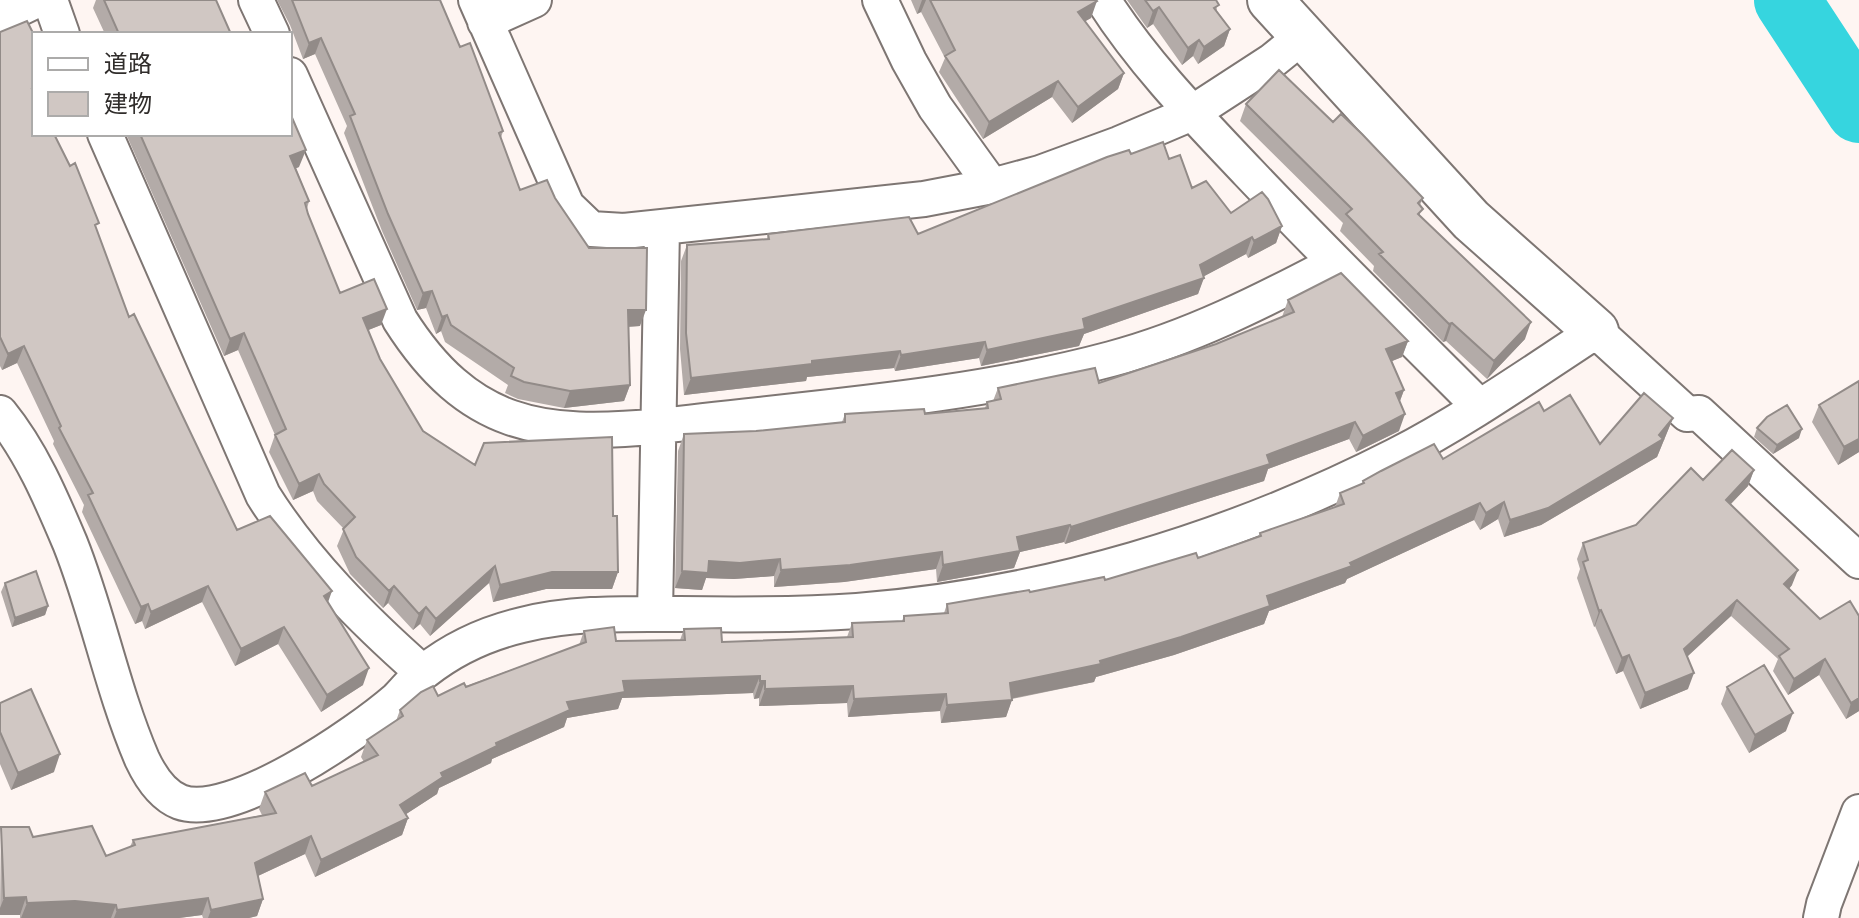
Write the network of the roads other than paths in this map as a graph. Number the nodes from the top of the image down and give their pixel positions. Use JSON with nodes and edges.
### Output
{"nodes":[{"id":1,"x":37,"y":0,"type":"edge"},
{"id":2,"x":50,"y":0,"type":"edge"},
{"id":3,"x":256,"y":0,"type":"edge"},
{"id":4,"x":534,"y":0,"type":"edge"},
{"id":5,"x":880,"y":0,"type":"edge"},
{"id":6,"x":1103,"y":0,"type":"edge"},
{"id":7,"x":1270,"y":0,"type":"edge"},
{"id":8,"x":480,"y":11,"type":"edge"},
{"id":9,"x":0,"y":18,"type":"edge"},
{"id":10,"x":61,"y":32,"type":"edge"},
{"id":11,"x":271,"y":32,"type":"edge"},
{"id":12,"x":1303,"y":36,"type":"junction"},
{"id":13,"x":292,"y":79,"type":"edge"},
{"id":14,"x":1192,"y":113,"type":"junction"},
{"id":15,"x":106,"y":136,"type":"edge"},
{"id":16,"x":992,"y":186,"type":"junction"},
{"id":17,"x":662,"y":228,"type":"junction"},
{"id":18,"x":1335,"y":263,"type":"junction"},
{"id":19,"x":1596,"y":331,"type":"junction"},
{"id":20,"x":1480,"y":407,"type":"junction"},
{"id":21,"x":0,"y":413,"type":"edge"},
{"id":22,"x":660,"y":426,"type":"junction"},
{"id":23,"x":1859,"y":561,"type":"edge"},
{"id":24,"x":655,"y":614,"type":"junction"},
{"id":25,"x":422,"y":672,"type":"junction"},
{"id":26,"x":1859,"y":812,"type":"edge"},
{"id":27,"x":1821,"y":918,"type":"edge"}],
"edges":[{"from":1,"to":9,"type":"street"},
{"from":2,"to":10,"type":"street"},
{"from":3,"to":11,"type":"street"},
{"from":4,"to":8,"type":"street"},
{"from":5,"to":16,"type":"street"},
{"from":6,"to":14,"type":"street"},
{"from":7,"to":12,"type":"street"},
{"from":8,"to":17,"type":"street"},
{"from":12,"to":14,"type":"street"},
{"from":12,"to":19,"type":"street"},
{"from":13,"to":22,"type":"street"},
{"from":14,"to":16,"type":"street"},
{"from":14,"to":18,"type":"street"},
{"from":15,"to":25,"type":"street"},
{"from":16,"to":17,"type":"street"},
{"from":17,"to":22,"type":"street"},
{"from":18,"to":20,"type":"street"},
{"from":18,"to":22,"type":"street"},
{"from":19,"to":20,"type":"street"},
{"from":19,"to":23,"type":"street"},
{"from":20,"to":24,"type":"street"},
{"from":21,"to":25,"type":"street"},
{"from":22,"to":24,"type":"street"},
{"from":24,"to":25,"type":"street"},
{"from":26,"to":27,"type":"street"}]}
